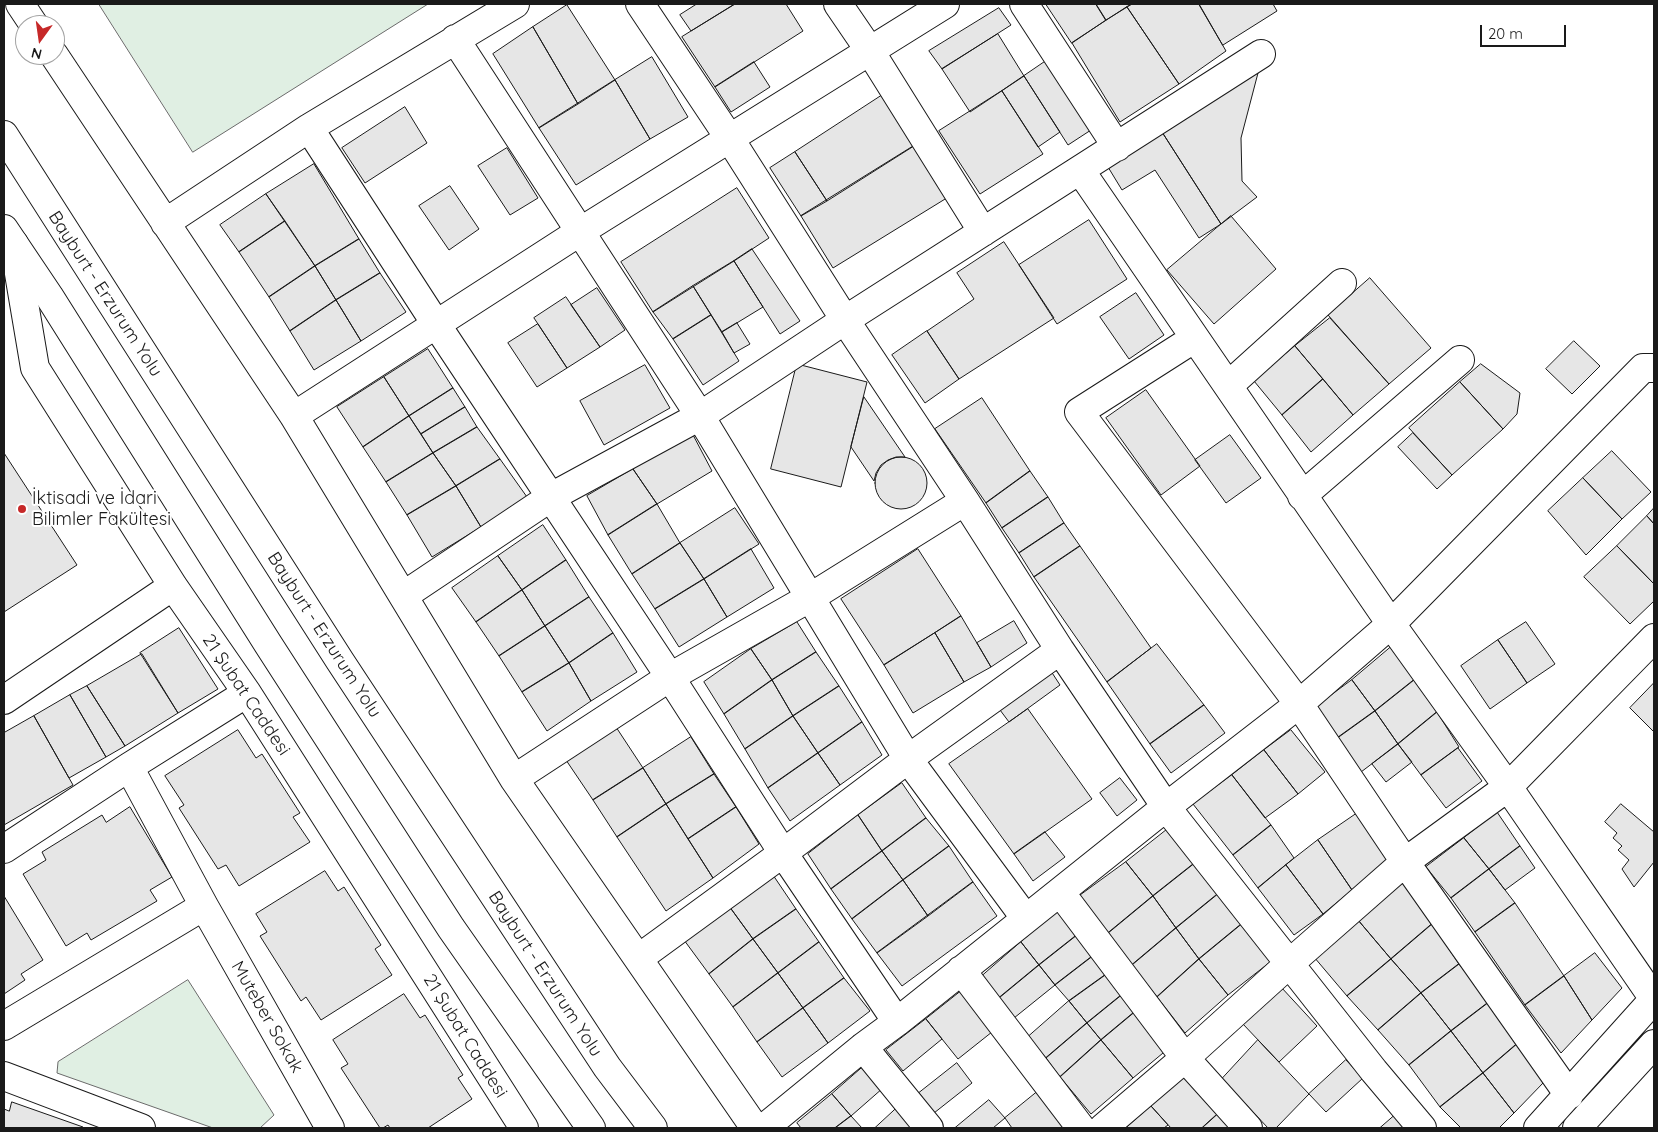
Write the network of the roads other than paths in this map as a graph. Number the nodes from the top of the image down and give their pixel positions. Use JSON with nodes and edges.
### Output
{"nodes":[{"id":1,"x":20,"y":4,"type":"edge"},
{"id":2,"x":514,"y":4,"type":"edge"},
{"id":3,"x":640,"y":4,"type":"edge"},
{"id":4,"x":838,"y":4,"type":"edge"},
{"id":5,"x":945,"y":4,"type":"edge"},
{"id":6,"x":1024,"y":4,"type":"edge"},
{"id":7,"x":27,"y":15,"type":"edge"},
{"id":8,"x":455,"y":39,"type":"junction"},
{"id":9,"x":870,"y":51,"type":"junction"},
{"id":10,"x":1261,"y":54,"type":"dead end"},
{"id":11,"x":61,"y":65,"type":"edge"},
{"id":12,"x":309,"y":128,"type":"junction"},
{"id":13,"x":4,"y":135,"type":"edge"},
{"id":14,"x":730,"y":139,"type":"junction"},
{"id":15,"x":1117,"y":147,"type":"junction"},
{"id":16,"x":1080,"y":170,"type":"junction"},
{"id":17,"x":165,"y":223,"type":"junction"},
{"id":18,"x":580,"y":232,"type":"junction"},
{"id":19,"x":983,"y":232,"type":"junction"},
{"id":20,"x":9,"y":237,"type":"edge"},
{"id":21,"x":1342,"y":283,"type":"dead end"},
{"id":22,"x":845,"y":320,"type":"junction"},
{"id":23,"x":436,"y":324,"type":"junction"},
{"id":24,"x":1195,"y":338,"type":"junction"},
{"id":25,"x":1460,"y":360,"type":"dead end"},
{"id":26,"x":1654,"y":368,"type":"edge"},
{"id":27,"x":1228,"y":386,"type":"junction"},
{"id":28,"x":294,"y":416,"type":"junction"},
{"id":29,"x":700,"y":416,"type":"junction"},
{"id":30,"x":1302,"y":496,"type":"junction"},
{"id":31,"x":551,"y":497,"type":"junction"},
{"id":32,"x":965,"y":501,"type":"junction"},
{"id":33,"x":173,"y":586,"type":"junction"},
{"id":34,"x":403,"y":596,"type":"junction"},
{"id":35,"x":811,"y":597,"type":"junction"},
{"id":36,"x":1390,"y":624,"type":"junction"},
{"id":37,"x":1654,"y":638,"type":"edge"},
{"id":38,"x":1060,"y":650,"type":"junction"},
{"id":39,"x":670,"y":677,"type":"junction"},
{"id":40,"x":247,"y":693,"type":"junction"},
{"id":41,"x":4,"y":700,"type":"edge"},
{"id":42,"x":1298,"y":704,"type":"junction"},
{"id":43,"x":908,"y":759,"type":"junction"},
{"id":44,"x":129,"y":767,"type":"junction"},
{"id":45,"x":514,"y":779,"type":"junction"},
{"id":46,"x":1508,"y":787,"type":"junction"},
{"id":47,"x":1166,"y":807,"type":"junction"},
{"id":48,"x":4,"y":850,"type":"edge"},
{"id":49,"x":784,"y":854,"type":"junction"},
{"id":50,"x":1405,"y":862,"type":"junction"},
{"id":51,"x":1060,"y":892,"type":"junction"},
{"id":52,"x":204,"y":906,"type":"junction"},
{"id":53,"x":1026,"y":919,"type":"junction"},
{"id":54,"x":639,"y":958,"type":"junction"},
{"id":55,"x":1290,"y":963,"type":"junction"},
{"id":56,"x":961,"y":970,"type":"junction"},
{"id":57,"x":1654,"y":999,"type":"edge"},
{"id":58,"x":897,"y":1022,"type":"junction"},
{"id":59,"x":4,"y":1026,"type":"edge"},
{"id":60,"x":1654,"y":1044,"type":"edge"},
{"id":61,"x":863,"y":1047,"type":"junction"},
{"id":62,"x":1185,"y":1058,"type":"junction"},
{"id":63,"x":4,"y":1076,"type":"edge"},
{"id":64,"x":1568,"y":1095,"type":"junction"},
{"id":65,"x":141,"y":1128,"type":"edge"},
{"id":66,"x":330,"y":1128,"type":"edge"},
{"id":67,"x":524,"y":1128,"type":"edge"},
{"id":68,"x":591,"y":1128,"type":"edge"},
{"id":69,"x":653,"y":1128,"type":"edge"},
{"id":70,"x":756,"y":1128,"type":"edge"},
{"id":71,"x":764,"y":1128,"type":"edge"},
{"id":72,"x":930,"y":1128,"type":"edge"},
{"id":73,"x":1081,"y":1128,"type":"edge"},
{"id":74,"x":1103,"y":1128,"type":"edge"},
{"id":75,"x":1248,"y":1128,"type":"edge"},
{"id":76,"x":1422,"y":1128,"type":"edge"},
{"id":77,"x":1538,"y":1128,"type":"edge"},
{"id":78,"x":1577,"y":1128,"type":"edge"}],
"edges":[{"from":1,"to":7,"type":"main road"},
{"from":2,"to":8,"type":"main road"},
{"from":3,"to":14,"type":"main road"},
{"from":4,"to":9,"type":"main road"},
{"from":5,"to":9,"type":"main road"},
{"from":6,"to":15,"type":"main road"},
{"from":8,"to":12,"type":"main road"},
{"from":8,"to":18,"type":"main road"},
{"from":9,"to":14,"type":"main road"},
{"from":9,"to":19,"type":"main road"},
{"from":10,"to":15,"type":"main road"},
{"from":11,"to":17,"type":"main road"},
{"from":12,"to":17,"type":"main road"},
{"from":12,"to":23,"type":"main road"},
{"from":13,"to":69,"type":"main road","name":"Bayburt - Erzurum Yolu"},
{"from":14,"to":18,"type":"main road"},
{"from":14,"to":22,"type":"main road"},
{"from":15,"to":16,"type":"main road"},
{"from":16,"to":19,"type":"main road"},
{"from":16,"to":24,"type":"main road"},
{"from":17,"to":28,"type":"main road"},
{"from":18,"to":23,"type":"main road"},
{"from":18,"to":29,"type":"main road"},
{"from":19,"to":22,"type":"main road"},
{"from":20,"to":33,"type":"main road","name":"21 Şubat Caddesi"},
{"from":20,"to":68,"type":"main road"},
{"from":21,"to":27,"type":"main road"},
{"from":22,"to":29,"type":"main road"},
{"from":22,"to":32,"type":"main road"},
{"from":23,"to":28,"type":"main road"},
{"from":23,"to":31,"type":"main road"},
{"from":24,"to":27,"type":"main road"},
{"from":24,"to":42,"type":"main road"},
{"from":25,"to":30,"type":"main road"},
{"from":26,"to":36,"type":"main road"},
{"from":27,"to":30,"type":"main road"},
{"from":28,"to":34,"type":"main road"},
{"from":29,"to":31,"type":"main road"},
{"from":29,"to":35,"type":"main road"},
{"from":30,"to":36,"type":"main road"},
{"from":31,"to":34,"type":"main road"},
{"from":31,"to":39,"type":"main road"},
{"from":32,"to":35,"type":"main road"},
{"from":32,"to":38,"type":"main road"},
{"from":33,"to":40,"type":"main road","name":"21 Şubat Caddesi"},
{"from":33,"to":41,"type":"main road"},
{"from":34,"to":45,"type":"main road"},
{"from":35,"to":39,"type":"main road"},
{"from":35,"to":43,"type":"main road"},
{"from":36,"to":42,"type":"main road"},
{"from":36,"to":46,"type":"main road"},
{"from":37,"to":46,"type":"main road"},
{"from":38,"to":43,"type":"main road"},
{"from":38,"to":47,"type":"main road"},
{"from":39,"to":45,"type":"main road"},
{"from":39,"to":49,"type":"main road"},
{"from":40,"to":44,"type":"main road"},
{"from":40,"to":67,"type":"main road","name":"21 Şubat Caddesi"},
{"from":42,"to":47,"type":"main road"},
{"from":42,"to":50,"type":"main road"},
{"from":43,"to":49,"type":"main road"},
{"from":43,"to":53,"type":"main road"},
{"from":44,"to":48,"type":"main road"},
{"from":44,"to":52,"type":"main road","name":"Muteber Sokak"},
{"from":45,"to":54,"type":"main road"},
{"from":46,"to":50,"type":"main road"},
{"from":46,"to":57,"type":"main road"},
{"from":47,"to":51,"type":"main road"},
{"from":47,"to":55,"type":"main road"},
{"from":49,"to":54,"type":"main road"},
{"from":49,"to":58,"type":"main road"},
{"from":50,"to":55,"type":"main road"},
{"from":50,"to":64,"type":"main road"},
{"from":51,"to":53,"type":"main road"},
{"from":51,"to":62,"type":"main road"},
{"from":52,"to":59,"type":"main road"},
{"from":52,"to":66,"type":"main road","name":"Muteber Sokak"},
{"from":53,"to":56,"type":"main road"},
{"from":54,"to":70,"type":"main road"},
{"from":55,"to":62,"type":"main road"},
{"from":55,"to":76,"type":"main road"},
{"from":56,"to":58,"type":"main road"},
{"from":56,"to":73,"type":"main road"},
{"from":57,"to":64,"type":"main road"},
{"from":58,"to":61,"type":"main road"},
{"from":60,"to":78,"type":"main road"},
{"from":61,"to":71,"type":"main road"},
{"from":61,"to":72,"type":"main road"},
{"from":62,"to":74,"type":"main road"},
{"from":62,"to":75,"type":"main road"},
{"from":63,"to":65,"type":"main road"},
{"from":64,"to":77,"type":"main road"}]}
